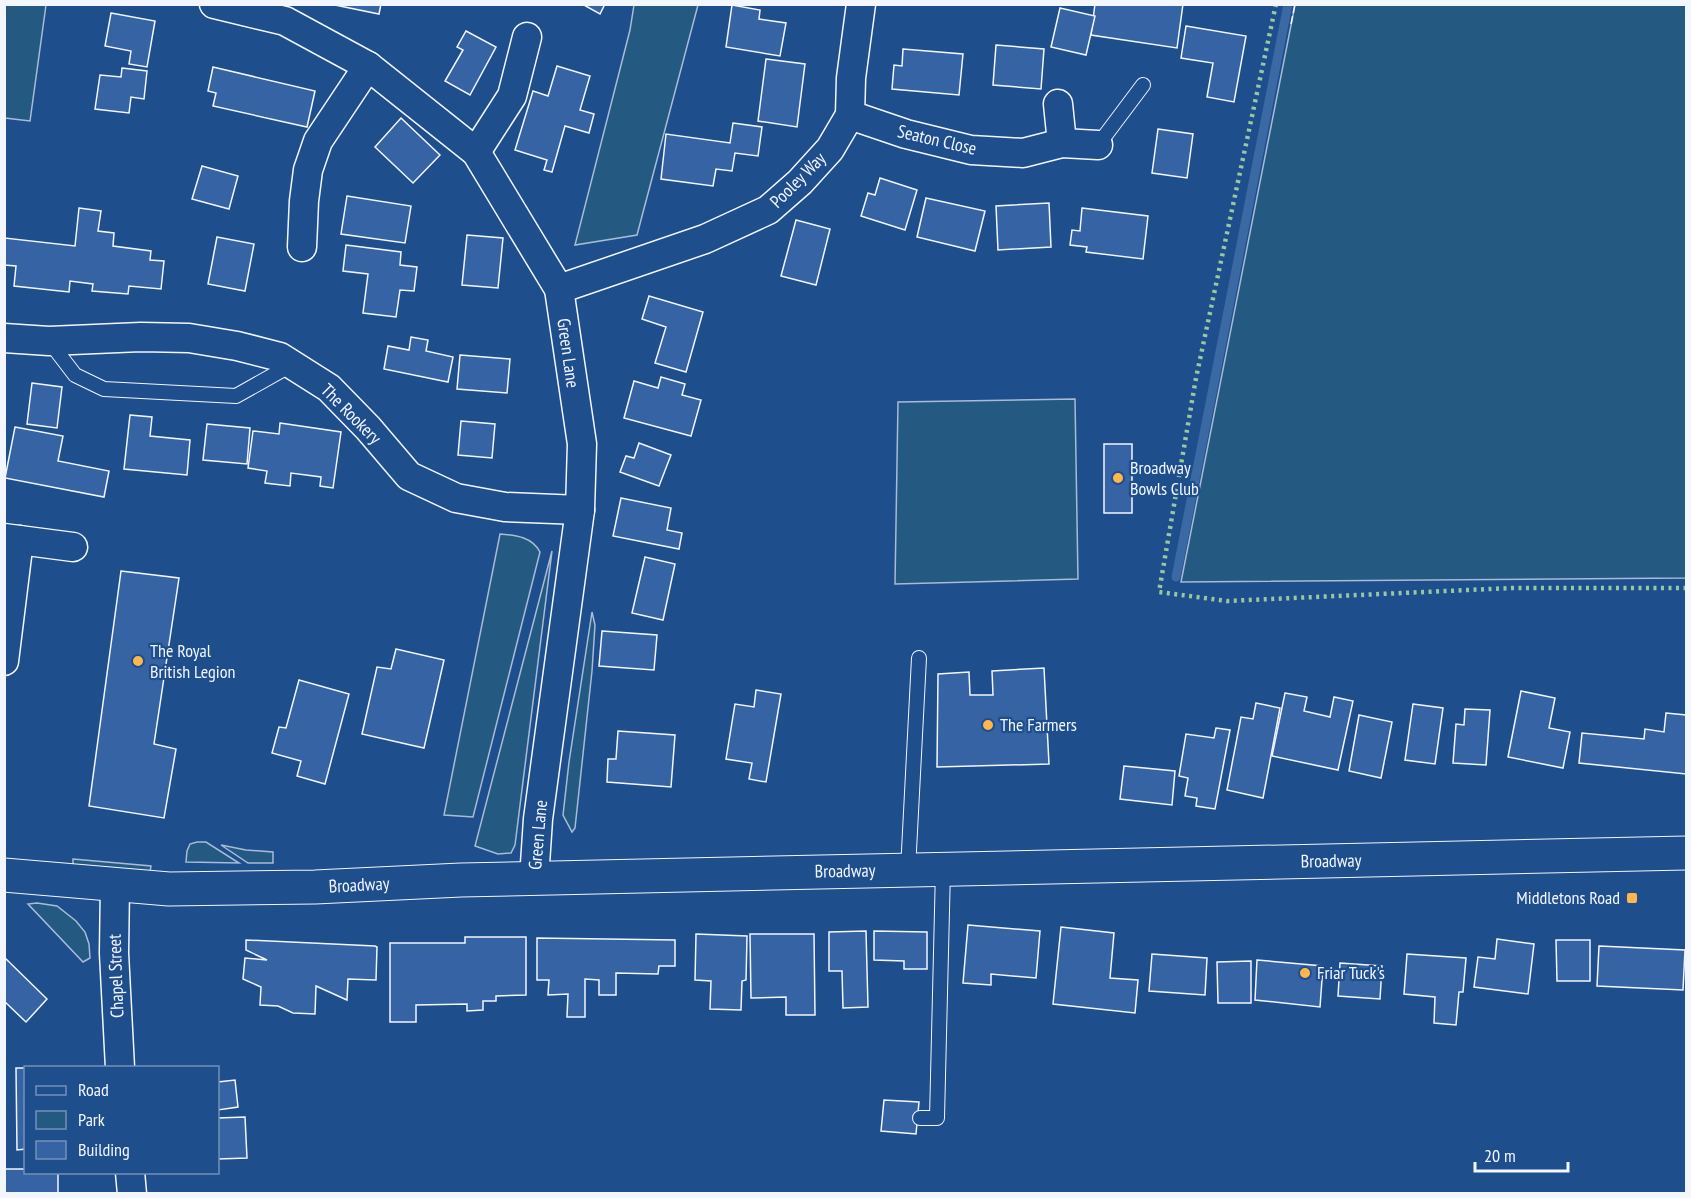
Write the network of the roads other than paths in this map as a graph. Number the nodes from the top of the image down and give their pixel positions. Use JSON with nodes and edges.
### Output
{"nodes":[{"id":1,"x":214,"y":4,"type":"edge"},
{"id":2,"x":861,"y":4,"type":"edge"},
{"id":3,"x":289,"y":13,"type":"edge"},
{"id":4,"x":527,"y":37,"type":"dead end"},
{"id":5,"x":368,"y":66,"type":"junction"},
{"id":6,"x":1143,"y":85,"type":"dead end"},
{"id":7,"x":1058,"y":104,"type":"dead end"},
{"id":8,"x":850,"y":115,"type":"junction"},
{"id":9,"x":1062,"y":144,"type":"junction"},
{"id":10,"x":1098,"y":145,"type":"joint"},
{"id":11,"x":476,"y":152,"type":"junction"},
{"id":12,"x":302,"y":247,"type":"dead end"},
{"id":13,"x":559,"y":289,"type":"junction"},
{"id":14,"x":4,"y":338,"type":"edge"},
{"id":15,"x":49,"y":341,"type":"junction"},
{"id":16,"x":293,"y":364,"type":"junction"},
{"id":17,"x":580,"y":510,"type":"junction"},
{"id":18,"x":12,"y":539,"type":"edge"},
{"id":19,"x":73,"y":547,"type":"dead end"},
{"id":20,"x":919,"y":658,"type":"dead end"},
{"id":21,"x":4,"y":661,"type":"edge"},
{"id":22,"x":1686,"y":853,"type":"edge"},
{"id":23,"x":943,"y":869,"type":"junction"},
{"id":24,"x":908,"y":870,"type":"junction"},
{"id":25,"x":4,"y":875,"type":"edge"},
{"id":26,"x":534,"y":879,"type":"junction"},
{"id":27,"x":115,"y":884,"type":"junction"},
{"id":28,"x":120,"y":1066,"type":"edge"},
{"id":29,"x":920,"y":1118,"type":"dead end"},
{"id":30,"x":130,"y":1174,"type":"edge"},
{"id":31,"x":132,"y":1194,"type":"edge"}],
"edges":[{"from":1,"to":3,"type":"street","name":"Green Lane"},
{"from":2,"to":8,"type":"street","name":"Pooley Way"},
{"from":3,"to":5,"type":"street","name":"Green Lane"},
{"from":4,"to":11,"type":"street"},
{"from":5,"to":11,"type":"street","name":"Green Lane"},
{"from":5,"to":12,"type":"street"},
{"from":6,"to":10,"type":"lane"},
{"from":7,"to":9,"type":"street"},
{"from":8,"to":9,"type":"street","name":"Seaton Close"},
{"from":8,"to":13,"type":"street","name":"Pooley Way"},
{"from":9,"to":10,"type":"street","name":"Seaton Close"},
{"from":11,"to":13,"type":"street","name":"Green Lane"},
{"from":13,"to":17,"type":"street","name":"Green Lane"},
{"from":14,"to":15,"type":"street","name":"The Rookery"},
{"from":15,"to":16,"type":"street","name":"The Rookery"},
{"from":15,"to":16,"type":"lane"},
{"from":16,"to":17,"type":"street","name":"The Rookery"},
{"from":17,"to":26,"type":"street","name":"Green Lane"},
{"from":18,"to":19,"type":"street"},
{"from":18,"to":21,"type":"street"},
{"from":20,"to":24,"type":"lane"},
{"from":22,"to":23,"type":"main road","name":"Broadway"},
{"from":23,"to":24,"type":"main road","name":"Broadway"},
{"from":23,"to":29,"type":"lane"},
{"from":24,"to":26,"type":"main road","name":"Broadway"},
{"from":25,"to":27,"type":"main road","name":"Broadway"},
{"from":26,"to":27,"type":"main road","name":"Broadway"},
{"from":27,"to":28,"type":"street","name":"Chapel Street"},
{"from":30,"to":31,"type":"street"}]}
